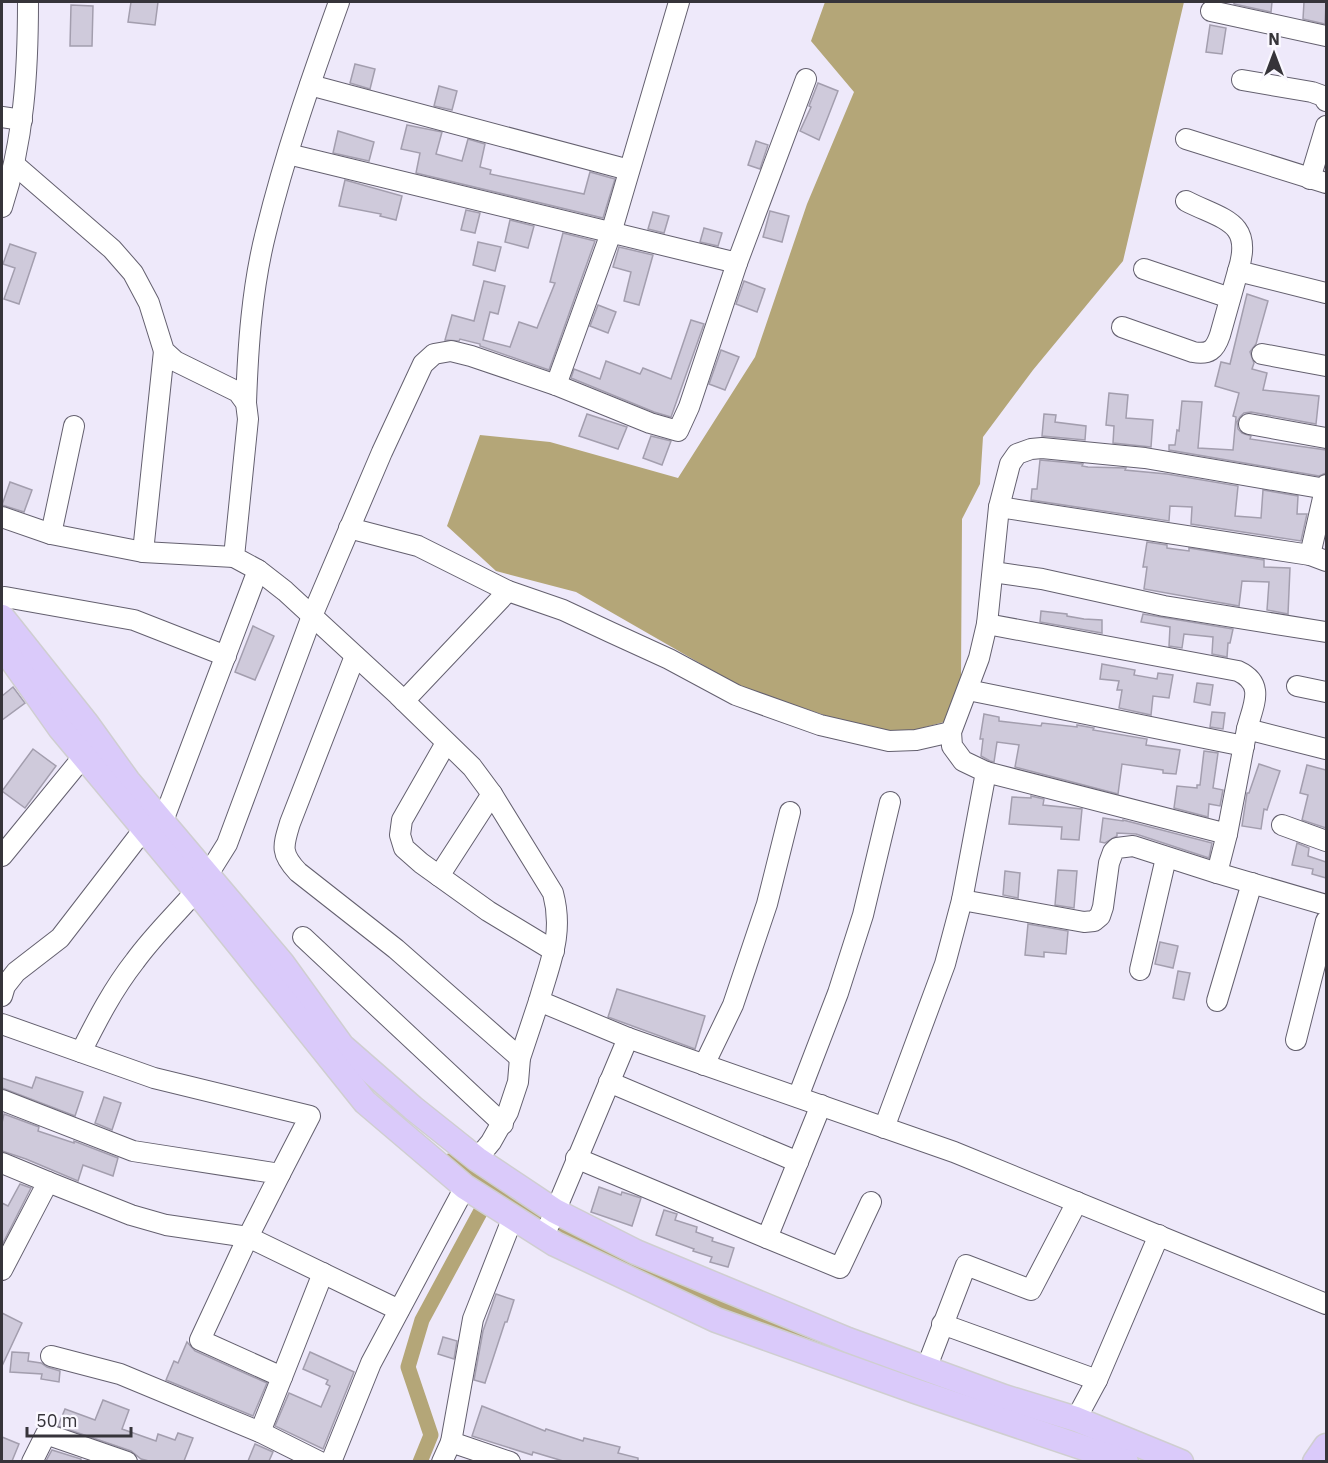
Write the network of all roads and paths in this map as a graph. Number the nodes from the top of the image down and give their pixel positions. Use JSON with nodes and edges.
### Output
{"nodes":[{"id":1,"x":28,"y":2,"type":"edge"},
{"id":2,"x":339,"y":2,"type":"edge"},
{"id":3,"x":680,"y":2,"type":"edge"},
{"id":4,"x":1212,"y":11,"type":"dead end"},
{"id":5,"x":1326,"y":36,"type":"edge"},
{"id":6,"x":806,"y":79,"type":"dead end"},
{"id":7,"x":1242,"y":80,"type":"dead end"},
{"id":8,"x":310,"y":85,"type":"junction"},
{"id":9,"x":1326,"y":101,"type":"edge"},
{"id":10,"x":2,"y":117,"type":"edge"},
{"id":11,"x":22,"y":120,"type":"junction"},
{"id":12,"x":1326,"y":126,"type":"edge"},
{"id":13,"x":1186,"y":139,"type":"dead end"},
{"id":14,"x":288,"y":154,"type":"junction"},
{"id":15,"x":15,"y":165,"type":"junction"},
{"id":16,"x":629,"y":170,"type":"junction"},
{"id":17,"x":1318,"y":181,"type":"edge"},
{"id":18,"x":1186,"y":201,"type":"dead end"},
{"id":19,"x":2,"y":207,"type":"edge"},
{"id":20,"x":610,"y":232,"type":"junction"},
{"id":21,"x":737,"y":263,"type":"junction"},
{"id":22,"x":1144,"y":269,"type":"dead end"},
{"id":23,"x":1238,"y":271,"type":"junction"},
{"id":24,"x":1326,"y":293,"type":"edge"},
{"id":25,"x":1230,"y":298,"type":"junction"},
{"id":26,"x":1122,"y":327,"type":"dead end"},
{"id":27,"x":164,"y":351,"type":"junction"},
{"id":28,"x":1262,"y":354,"type":"dead end"},
{"id":29,"x":1326,"y":366,"type":"edge"},
{"id":30,"x":556,"y":385,"type":"junction"},
{"id":31,"x":246,"y":403,"type":"junction"},
{"id":32,"x":1249,"y":424,"type":"dead end"},
{"id":33,"x":74,"y":426,"type":"dead end"},
{"id":34,"x":1326,"y":438,"type":"edge"},
{"id":35,"x":1326,"y":487,"type":"edge"},
{"id":36,"x":999,"y":507,"type":"junction"},
{"id":37,"x":2,"y":517,"type":"edge"},
{"id":38,"x":349,"y":528,"type":"junction"},
{"id":39,"x":51,"y":534,"type":"junction"},
{"id":40,"x":143,"y":552,"type":"junction"},
{"id":41,"x":234,"y":557,"type":"junction"},
{"id":42,"x":1318,"y":558,"type":"edge"},
{"id":43,"x":258,"y":570,"type":"junction"},
{"id":44,"x":993,"y":572,"type":"junction"},
{"id":45,"x":508,"y":591,"type":"junction"},
{"id":46,"x":2,"y":601,"type":"edge"},
{"id":47,"x":312,"y":616,"type":"junction"},
{"id":48,"x":2,"y":618,"type":"edge"},
{"id":49,"x":987,"y":624,"type":"junction"},
{"id":50,"x":1326,"y":632,"type":"edge"},
{"id":51,"x":2,"y":646,"type":"edge"},
{"id":52,"x":226,"y":656,"type":"junction"},
{"id":53,"x":355,"y":656,"type":"junction"},
{"id":54,"x":1297,"y":686,"type":"dead end"},
{"id":55,"x":968,"y":690,"type":"junction"},
{"id":56,"x":1326,"y":692,"type":"edge"},
{"id":57,"x":404,"y":701,"type":"junction"},
{"id":58,"x":951,"y":732,"type":"junction"},
{"id":59,"x":1246,"y":737,"type":"junction"},
{"id":60,"x":446,"y":743,"type":"junction"},
{"id":61,"x":1326,"y":749,"type":"edge"},
{"id":62,"x":83,"y":757,"type":"junction"},
{"id":63,"x":986,"y":772,"type":"junction"},
{"id":64,"x":492,"y":794,"type":"junction"},
{"id":65,"x":890,"y":802,"type":"dead end"},
{"id":66,"x":790,"y":812,"type":"dead end"},
{"id":67,"x":154,"y":825,"type":"junction"},
{"id":68,"x":1282,"y":825,"type":"dead end"},
{"id":69,"x":1227,"y":834,"type":"junction"},
{"id":70,"x":1326,"y":841,"type":"edge"},
{"id":71,"x":2,"y":856,"type":"edge"},
{"id":72,"x":1166,"y":858,"type":"junction"},
{"id":73,"x":1217,"y":873,"type":"junction"},
{"id":74,"x":439,"y":876,"type":"junction"},
{"id":75,"x":1252,"y":883,"type":"junction"},
{"id":76,"x":202,"y":884,"type":"junction"},
{"id":77,"x":962,"y":900,"type":"junction"},
{"id":78,"x":1326,"y":905,"type":"edge"},
{"id":79,"x":1326,"y":921,"type":"edge"},
{"id":80,"x":303,"y":937,"type":"dead end"},
{"id":81,"x":554,"y":951,"type":"junction"},
{"id":82,"x":1140,"y":970,"type":"dead end"},
{"id":83,"x":2,"y":996,"type":"edge"},
{"id":84,"x":1216,"y":1000,"type":"dead end"},
{"id":85,"x":539,"y":1001,"type":"junction"},
{"id":86,"x":2,"y":1024,"type":"edge"},
{"id":87,"x":628,"y":1038,"type":"junction"},
{"id":88,"x":1296,"y":1040,"type":"dead end"},
{"id":89,"x":81,"y":1052,"type":"junction"},
{"id":90,"x":520,"y":1058,"type":"junction"},
{"id":91,"x":704,"y":1065,"type":"junction"},
{"id":92,"x":609,"y":1082,"type":"junction"},
{"id":93,"x":798,"y":1097,"type":"junction"},
{"id":94,"x":2,"y":1100,"type":"edge"},
{"id":95,"x":821,"y":1106,"type":"junction"},
{"id":96,"x":503,"y":1124,"type":"junction"},
{"id":97,"x":884,"y":1128,"type":"junction"},
{"id":98,"x":576,"y":1158,"type":"junction"},
{"id":99,"x":477,"y":1159,"type":"junction"},
{"id":100,"x":798,"y":1162,"type":"junction"},
{"id":101,"x":2,"y":1163,"type":"edge"},
{"id":102,"x":280,"y":1174,"type":"junction"},
{"id":103,"x":48,"y":1182,"type":"junction"},
{"id":104,"x":479,"y":1196,"type":"junction"},
{"id":105,"x":871,"y":1202,"type":"dead end"},
{"id":106,"x":1077,"y":1202,"type":"junction"},
{"id":107,"x":513,"y":1217,"type":"junction"},
{"id":108,"x":549,"y":1224,"type":"junction"},
{"id":109,"x":1159,"y":1235,"type":"junction"},
{"id":110,"x":248,"y":1237,"type":"junction"},
{"id":111,"x":767,"y":1238,"type":"junction"},
{"id":112,"x":2,"y":1270,"type":"edge"},
{"id":113,"x":323,"y":1273,"type":"junction"},
{"id":114,"x":1326,"y":1304,"type":"edge"},
{"id":115,"x":399,"y":1310,"type":"junction"},
{"id":116,"x":942,"y":1324,"type":"junction"},
{"id":117,"x":51,"y":1356,"type":"dead end"},
{"id":118,"x":926,"y":1369,"type":"junction"},
{"id":119,"x":282,"y":1377,"type":"junction"},
{"id":120,"x":1097,"y":1380,"type":"junction"},
{"id":121,"x":1076,"y":1419,"type":"junction"},
{"id":122,"x":260,"y":1432,"type":"junction"},
{"id":123,"x":451,"y":1442,"type":"junction"},
{"id":124,"x":1326,"y":1446,"type":"edge"},
{"id":125,"x":33,"y":1461,"type":"edge"},
{"id":126,"x":127,"y":1461,"type":"edge"},
{"id":127,"x":320,"y":1461,"type":"edge"},
{"id":128,"x":331,"y":1461,"type":"edge"},
{"id":129,"x":442,"y":1461,"type":"edge"},
{"id":130,"x":510,"y":1461,"type":"edge"},
{"id":131,"x":1126,"y":1461,"type":"edge"},
{"id":132,"x":1181,"y":1461,"type":"edge"},
{"id":133,"x":1315,"y":1461,"type":"edge"}],
"edges":[{"from":1,"to":11,"type":"street"},
{"from":2,"to":8,"type":"street"},
{"from":3,"to":16,"type":"street"},
{"from":4,"to":5,"type":"street"},
{"from":6,"to":21,"type":"street"},
{"from":7,"to":9,"type":"street"},
{"from":8,"to":14,"type":"street"},
{"from":8,"to":16,"type":"street"},
{"from":10,"to":11,"type":"street"},
{"from":11,"to":15,"type":"street"},
{"from":12,"to":17,"type":"street"},
{"from":13,"to":17,"type":"street"},
{"from":14,"to":20,"type":"street"},
{"from":14,"to":31,"type":"street"},
{"from":15,"to":19,"type":"street"},
{"from":15,"to":27,"type":"street"},
{"from":16,"to":20,"type":"street"},
{"from":18,"to":23,"type":"street"},
{"from":20,"to":21,"type":"street"},
{"from":20,"to":30,"type":"street"},
{"from":21,"to":30,"type":"street"},
{"from":22,"to":25,"type":"street"},
{"from":23,"to":24,"type":"street"},
{"from":23,"to":25,"type":"street"},
{"from":25,"to":26,"type":"street"},
{"from":27,"to":31,"type":"street"},
{"from":27,"to":40,"type":"street"},
{"from":28,"to":29,"type":"street"},
{"from":30,"to":38,"type":"street"},
{"from":31,"to":41,"type":"street"},
{"from":32,"to":34,"type":"street"},
{"from":33,"to":39,"type":"street"},
{"from":35,"to":36,"type":"street"},
{"from":35,"to":42,"type":"street"},
{"from":36,"to":42,"type":"street"},
{"from":36,"to":44,"type":"street"},
{"from":37,"to":39,"type":"street"},
{"from":38,"to":45,"type":"street"},
{"from":38,"to":47,"type":"street"},
{"from":39,"to":40,"type":"street"},
{"from":40,"to":41,"type":"street"},
{"from":41,"to":43,"type":"street"},
{"from":43,"to":47,"type":"street"},
{"from":43,"to":52,"type":"street"},
{"from":44,"to":49,"type":"street"},
{"from":44,"to":50,"type":"street"},
{"from":45,"to":57,"type":"street"},
{"from":45,"to":58,"type":"street"},
{"from":46,"to":52,"type":"street"},
{"from":47,"to":53,"type":"street"},
{"from":47,"to":76,"type":"street"},
{"from":48,"to":67,"type":"main road"},
{"from":49,"to":55,"type":"street"},
{"from":49,"to":59,"type":"street"},
{"from":51,"to":62,"type":"main road"},
{"from":52,"to":67,"type":"street"},
{"from":53,"to":57,"type":"street"},
{"from":53,"to":90,"type":"street"},
{"from":54,"to":56,"type":"street"},
{"from":55,"to":58,"type":"street"},
{"from":55,"to":59,"type":"street"},
{"from":57,"to":60,"type":"street"},
{"from":58,"to":63,"type":"street"},
{"from":59,"to":61,"type":"street"},
{"from":59,"to":69,"type":"street"},
{"from":60,"to":64,"type":"street"},
{"from":60,"to":74,"type":"street"},
{"from":62,"to":67,"type":"main road"},
{"from":62,"to":71,"type":"street"},
{"from":63,"to":69,"type":"street"},
{"from":63,"to":77,"type":"street"},
{"from":64,"to":74,"type":"street"},
{"from":64,"to":81,"type":"street"},
{"from":65,"to":93,"type":"street"},
{"from":66,"to":91,"type":"street"},
{"from":67,"to":76,"type":"main road"},
{"from":67,"to":83,"type":"street"},
{"from":68,"to":70,"type":"street"},
{"from":69,"to":73,"type":"street"},
{"from":72,"to":73,"type":"street"},
{"from":72,"to":77,"type":"street"},
{"from":72,"to":82,"type":"street"},
{"from":73,"to":75,"type":"street"},
{"from":74,"to":81,"type":"street"},
{"from":75,"to":78,"type":"street"},
{"from":75,"to":84,"type":"street"},
{"from":76,"to":89,"type":"street"},
{"from":76,"to":99,"type":"main road"},
{"from":76,"to":104,"type":"main road"},
{"from":77,"to":97,"type":"street"},
{"from":79,"to":88,"type":"street"},
{"from":80,"to":96,"type":"street"},
{"from":81,"to":85,"type":"street"},
{"from":85,"to":87,"type":"street"},
{"from":85,"to":90,"type":"street"},
{"from":86,"to":89,"type":"street"},
{"from":87,"to":91,"type":"street"},
{"from":87,"to":92,"type":"street"},
{"from":89,"to":102,"type":"street"},
{"from":90,"to":96,"type":"street"},
{"from":91,"to":93,"type":"street"},
{"from":92,"to":98,"type":"street"},
{"from":92,"to":100,"type":"street"},
{"from":93,"to":95,"type":"street"},
{"from":94,"to":102,"type":"street"},
{"from":95,"to":97,"type":"street"},
{"from":95,"to":100,"type":"street"},
{"from":96,"to":99,"type":"street"},
{"from":97,"to":106,"type":"street"},
{"from":98,"to":108,"type":"street"},
{"from":98,"to":111,"type":"street"},
{"from":99,"to":108,"type":"main road"},
{"from":100,"to":111,"type":"street"},
{"from":101,"to":103,"type":"street"},
{"from":102,"to":110,"type":"street"},
{"from":103,"to":110,"type":"street"},
{"from":103,"to":112,"type":"street"},
{"from":104,"to":107,"type":"main road"},
{"from":104,"to":115,"type":"street"},
{"from":105,"to":111,"type":"street"},
{"from":106,"to":109,"type":"street"},
{"from":106,"to":116,"type":"street"},
{"from":107,"to":108,"type":"main road"},
{"from":107,"to":123,"type":"street"},
{"from":108,"to":118,"type":"main road"},
{"from":108,"to":131,"type":"main road"},
{"from":109,"to":114,"type":"street"},
{"from":109,"to":120,"type":"street"},
{"from":110,"to":113,"type":"street"},
{"from":110,"to":119,"type":"street"},
{"from":113,"to":115,"type":"street"},
{"from":113,"to":119,"type":"street"},
{"from":115,"to":128,"type":"street"},
{"from":116,"to":118,"type":"street"},
{"from":116,"to":120,"type":"street"},
{"from":117,"to":122,"type":"street"},
{"from":118,"to":121,"type":"main road"},
{"from":119,"to":122,"type":"street"},
{"from":120,"to":121,"type":"street"},
{"from":121,"to":132,"type":"main road"},
{"from":122,"to":127,"type":"street"},
{"from":123,"to":129,"type":"street"},
{"from":123,"to":130,"type":"street"},
{"from":124,"to":133,"type":"main road"},
{"from":125,"to":126,"type":"street"}]}
